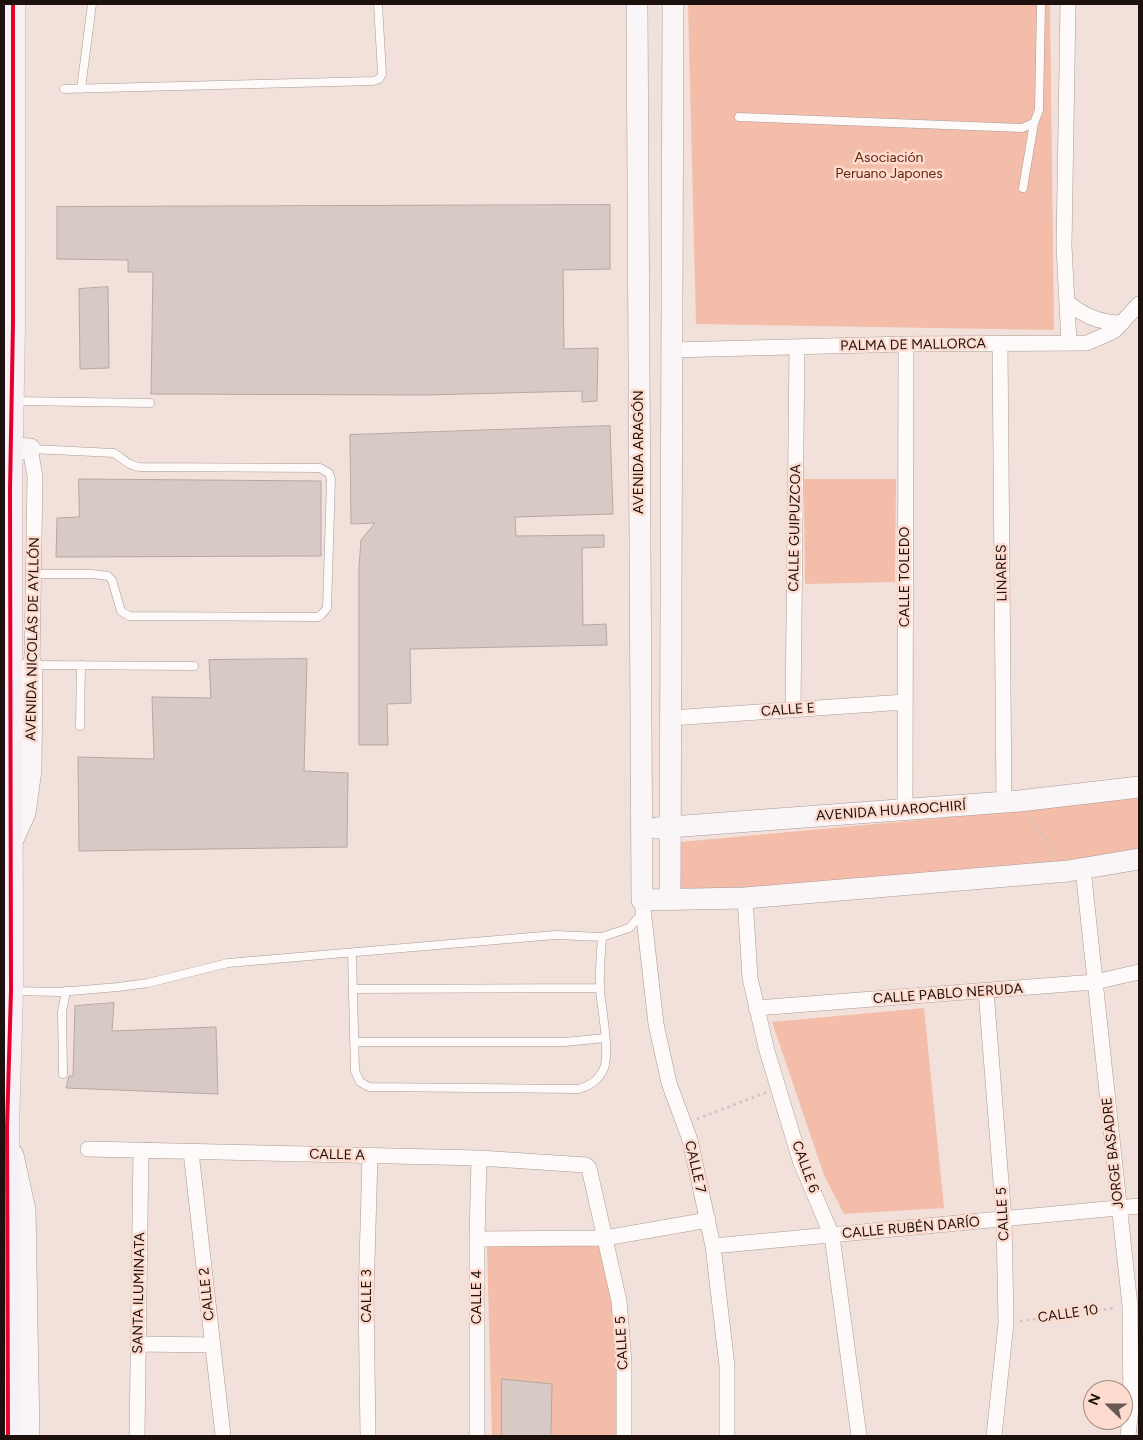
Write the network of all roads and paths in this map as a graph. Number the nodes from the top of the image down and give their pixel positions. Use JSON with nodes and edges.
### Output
{"nodes":[{"id":1,"x":13,"y":4,"type":"edge"},
{"id":2,"x":92,"y":4,"type":"edge"},
{"id":3,"x":378,"y":4,"type":"edge"},
{"id":4,"x":636,"y":4,"type":"edge"},
{"id":5,"x":673,"y":4,"type":"edge"},
{"id":6,"x":1041,"y":4,"type":"edge"},
{"id":7,"x":1068,"y":4,"type":"edge"},
{"id":8,"x":81,"y":88,"type":"junction"},
{"id":9,"x":64,"y":89,"type":"dead end"},
{"id":10,"x":739,"y":117,"type":"dead end"},
{"id":11,"x":1034,"y":122,"type":"junction"},
{"id":12,"x":1024,"y":188,"type":"dead end"},
{"id":13,"x":1067,"y":302,"type":"junction"},
{"id":14,"x":1139,"y":304,"type":"edge"},
{"id":15,"x":1122,"y":324,"type":"junction"},
{"id":16,"x":1069,"y":343,"type":"junction"},
{"id":17,"x":906,"y":344,"type":"junction"},
{"id":18,"x":1000,"y":344,"type":"junction"},
{"id":19,"x":797,"y":347,"type":"junction"},
{"id":20,"x":672,"y":350,"type":"junction"},
{"id":21,"x":11,"y":401,"type":"junction"},
{"id":22,"x":150,"y":404,"type":"dead end"},
{"id":23,"x":20,"y":449,"type":"junction"},
{"id":24,"x":7,"y":490,"type":"edge"},
{"id":25,"x":34,"y":574,"type":"junction"},
{"id":26,"x":21,"y":664,"type":"junction"},
{"id":27,"x":81,"y":665,"type":"junction"},
{"id":28,"x":194,"y":666,"type":"dead end"},
{"id":29,"x":905,"y":702,"type":"junction"},
{"id":30,"x":793,"y":710,"type":"junction"},
{"id":31,"x":7,"y":715,"type":"edge"},
{"id":32,"x":671,"y":718,"type":"junction"},
{"id":33,"x":80,"y":726,"type":"dead end"},
{"id":34,"x":1139,"y":787,"type":"edge"},
{"id":35,"x":1011,"y":802,"type":"junction"},
{"id":36,"x":905,"y":810,"type":"junction"},
{"id":37,"x":670,"y":827,"type":"junction"},
{"id":38,"x":642,"y":829,"type":"junction"},
{"id":39,"x":11,"y":845,"type":"junction"},
{"id":40,"x":1139,"y":859,"type":"edge"},
{"id":41,"x":1075,"y":870,"type":"junction"},
{"id":42,"x":745,"y":898,"type":"junction"},
{"id":43,"x":7,"y":900,"type":"edge"},
{"id":44,"x":670,"y":900,"type":"junction"},
{"id":45,"x":643,"y":906,"type":"junction"},
{"id":46,"x":602,"y":937,"type":"junction"},
{"id":47,"x":7,"y":952,"type":"edge"},
{"id":48,"x":352,"y":953,"type":"junction"},
{"id":49,"x":1139,"y":972,"type":"edge"},
{"id":50,"x":1095,"y":982,"type":"junction"},
{"id":51,"x":600,"y":988,"type":"junction"},
{"id":52,"x":353,"y":989,"type":"junction"},
{"id":53,"x":7,"y":991,"type":"edge"},
{"id":54,"x":66,"y":991,"type":"junction"},
{"id":55,"x":986,"y":991,"type":"junction"},
{"id":56,"x":756,"y":1008,"type":"junction"},
{"id":57,"x":605,"y":1038,"type":"junction"},
{"id":58,"x":354,"y":1042,"type":"junction"},
{"id":59,"x":62,"y":1074,"type":"dead end"},
{"id":60,"x":778,"y":1088,"type":"junction"},
{"id":61,"x":684,"y":1124,"type":"junction"},
{"id":62,"x":88,"y":1149,"type":"dead end"},
{"id":63,"x":141,"y":1150,"type":"junction"},
{"id":64,"x":191,"y":1152,"type":"junction"},
{"id":65,"x":370,"y":1156,"type":"junction"},
{"id":66,"x":479,"y":1158,"type":"junction"},
{"id":67,"x":586,"y":1165,"type":"joint"},
{"id":68,"x":1139,"y":1206,"type":"edge"},
{"id":69,"x":1119,"y":1209,"type":"junction"},
{"id":70,"x":708,"y":1220,"type":"junction"},
{"id":71,"x":1004,"y":1220,"type":"junction"},
{"id":72,"x":832,"y":1236,"type":"junction"},
{"id":73,"x":605,"y":1238,"type":"junction"},
{"id":74,"x":477,"y":1239,"type":"junction"},
{"id":75,"x":713,"y":1246,"type":"junction"},
{"id":76,"x":1135,"y":1305,"type":"edge"},
{"id":77,"x":1006,"y":1323,"type":"junction"},
{"id":78,"x":138,"y":1344,"type":"junction"},
{"id":79,"x":212,"y":1345,"type":"junction"},
{"id":80,"x":13,"y":1377,"type":"edge"},
{"id":81,"x":8,"y":1436,"type":"edge"},
{"id":82,"x":29,"y":1436,"type":"edge"},
{"id":83,"x":137,"y":1436,"type":"edge"},
{"id":84,"x":223,"y":1436,"type":"edge"},
{"id":85,"x":368,"y":1436,"type":"edge"},
{"id":86,"x":477,"y":1436,"type":"edge"},
{"id":87,"x":624,"y":1436,"type":"edge"},
{"id":88,"x":727,"y":1436,"type":"edge"},
{"id":89,"x":859,"y":1436,"type":"edge"},
{"id":90,"x":994,"y":1436,"type":"edge"},
{"id":91,"x":1128,"y":1436,"type":"edge"}],
"edges":[{"from":1,"to":21,"type":"main road","name":"AVENIDA NICOLÁS DE AYLLÓN"},
{"from":2,"to":8,"type":"lane"},
{"from":3,"to":8,"type":"lane"},
{"from":4,"to":38,"type":"street","name":"AVENIDA ARAGÓN"},
{"from":5,"to":20,"type":"street"},
{"from":6,"to":11,"type":"lane"},
{"from":7,"to":13,"type":"street"},
{"from":8,"to":9,"type":"lane"},
{"from":10,"to":11,"type":"lane"},
{"from":11,"to":12,"type":"lane"},
{"from":13,"to":15,"type":"street"},
{"from":13,"to":16,"type":"street"},
{"from":14,"to":15,"type":"street","name":"PALMA DE MALLORCA"},
{"from":15,"to":16,"type":"street","name":"PALMA DE MALLORCA"},
{"from":16,"to":18,"type":"street","name":"PALMA DE MALLORCA"},
{"from":17,"to":18,"type":"street","name":"PALMA DE MALLORCA"},
{"from":17,"to":19,"type":"street","name":"PALMA DE MALLORCA"},
{"from":17,"to":29,"type":"street","name":"CALLE TOLEDO"},
{"from":18,"to":35,"type":"street","name":"LINARES"},
{"from":19,"to":20,"type":"street","name":"PALMA DE MALLORCA"},
{"from":19,"to":30,"type":"street","name":"CALLE GUIPUZCOA"},
{"from":20,"to":32,"type":"street"},
{"from":21,"to":22,"type":"lane"},
{"from":21,"to":23,"type":"main road","name":"AVENIDA NICOLÁS DE AYLLÓN"},
{"from":23,"to":24,"type":"main road","name":"AVENIDA NICOLÁS DE AYLLÓN"},
{"from":23,"to":25,"type":"street","name":"AVENIDA NICOLÁS DE AYLLÓN"},
{"from":23,"to":25,"type":"lane"},
{"from":24,"to":26,"type":"main road","name":"AVENIDA NICOLÁS DE AYLLÓN"},
{"from":25,"to":26,"type":"street","name":"AVENIDA NICOLÁS DE AYLLÓN"},
{"from":26,"to":27,"type":"lane"},
{"from":26,"to":31,"type":"main road","name":"AVENIDA NICOLÁS DE AYLLÓN"},
{"from":26,"to":39,"type":"street","name":"AVENIDA NICOLÁS DE AYLLÓN"},
{"from":27,"to":28,"type":"lane"},
{"from":27,"to":33,"type":"lane"},
{"from":29,"to":30,"type":"street","name":"CALLE E"},
{"from":29,"to":36,"type":"street","name":"CALLE TOLEDO"},
{"from":30,"to":32,"type":"street","name":"CALLE E"},
{"from":31,"to":39,"type":"main road","name":"AVENIDA NICOLÁS DE AYLLÓN"},
{"from":32,"to":37,"type":"street"},
{"from":34,"to":35,"type":"street","name":"AVENIDA HUAROCHIRÍ"},
{"from":35,"to":36,"type":"street","name":"AVENIDA HUAROCHIRÍ"},
{"from":35,"to":41,"type":"path"},
{"from":36,"to":37,"type":"street","name":"AVENIDA HUAROCHIRÍ"},
{"from":37,"to":38,"type":"street","name":"AVENIDA HUAROCHIRÍ"},
{"from":37,"to":44,"type":"street"},
{"from":38,"to":45,"type":"street","name":"AVENIDA ARAGÓN"},
{"from":39,"to":43,"type":"main road","name":"AVENIDA NICOLÁS DE AYLLÓN"},
{"from":40,"to":41,"type":"street"},
{"from":41,"to":42,"type":"street"},
{"from":41,"to":50,"type":"street","name":"JORGE BASADRE"},
{"from":42,"to":44,"type":"street"},
{"from":42,"to":56,"type":"street","name":"CALLE 6"},
{"from":43,"to":47,"type":"main road","name":"AVENIDA NICOLÁS DE AYLLÓN"},
{"from":44,"to":45,"type":"street"},
{"from":45,"to":46,"type":"lane"},
{"from":45,"to":61,"type":"street","name":"CALLE 7"},
{"from":46,"to":48,"type":"lane"},
{"from":46,"to":51,"type":"lane"},
{"from":47,"to":53,"type":"main road","name":"AVENIDA NICOLÁS DE AYLLÓN"},
{"from":48,"to":52,"type":"lane"},
{"from":48,"to":54,"type":"lane"},
{"from":49,"to":50,"type":"street","name":"CALLE PABLO NERUDA"},
{"from":50,"to":55,"type":"street","name":"CALLE PABLO NERUDA"},
{"from":50,"to":69,"type":"street","name":"JORGE BASADRE"},
{"from":51,"to":52,"type":"lane"},
{"from":51,"to":57,"type":"lane"},
{"from":52,"to":58,"type":"lane"},
{"from":53,"to":54,"type":"lane"},
{"from":53,"to":80,"type":"main road","name":"AVENIDA NICOLÁS DE AYLLÓN"},
{"from":54,"to":59,"type":"lane"},
{"from":55,"to":56,"type":"street","name":"CALLE PABLO NERUDA"},
{"from":55,"to":71,"type":"street","name":"CALLE 5"},
{"from":56,"to":60,"type":"street","name":"CALLE 6"},
{"from":57,"to":58,"type":"lane"},
{"from":57,"to":58,"type":"lane"},
{"from":60,"to":61,"type":"path"},
{"from":60,"to":72,"type":"street","name":"CALLE 6"},
{"from":61,"to":70,"type":"street","name":"CALLE 7"},
{"from":62,"to":63,"type":"street","name":"CALLE A"},
{"from":63,"to":64,"type":"street","name":"CALLE A"},
{"from":63,"to":78,"type":"street","name":"SANTA ILUMINATA"},
{"from":64,"to":65,"type":"street","name":"CALLE A"},
{"from":64,"to":79,"type":"street","name":"CALLE 2"},
{"from":65,"to":66,"type":"street","name":"CALLE A"},
{"from":65,"to":85,"type":"street","name":"CALLE 3"},
{"from":66,"to":67,"type":"street","name":"CALLE A"},
{"from":66,"to":74,"type":"street","name":"CALLE 4"},
{"from":67,"to":73,"type":"street","name":"CALLE 5"},
{"from":68,"to":69,"type":"street","name":"CALLE RUBÉN DARÍO"},
{"from":69,"to":71,"type":"street","name":"CALLE RUBÉN DARÍO"},
{"from":69,"to":76,"type":"street","name":"JORGE BASADRE"},
{"from":70,"to":73,"type":"street"},
{"from":70,"to":75,"type":"street","name":"CALLE 7"},
{"from":71,"to":72,"type":"street","name":"CALLE RUBÉN DARÍO"},
{"from":71,"to":77,"type":"street","name":"CALLE 5"},
{"from":72,"to":75,"type":"street","name":"CALLE RUBÉN DARÍO"},
{"from":72,"to":89,"type":"street","name":"CALLE 6"},
{"from":73,"to":74,"type":"street"},
{"from":73,"to":87,"type":"street","name":"CALLE 5"},
{"from":74,"to":86,"type":"street","name":"CALLE 4"},
{"from":75,"to":88,"type":"street","name":"CALLE 7"},
{"from":76,"to":77,"type":"path","name":"CALLE 10"},
{"from":76,"to":91,"type":"street","name":"JORGE BASADRE"},
{"from":77,"to":90,"type":"street","name":"CALLE 5"},
{"from":78,"to":79,"type":"street"},
{"from":78,"to":83,"type":"street","name":"SANTA ILUMINATA"},
{"from":79,"to":84,"type":"street","name":"CALLE 2"},
{"from":80,"to":81,"type":"main road","name":"AVENIDA NICOLÁS DE AYLLÓN"},
{"from":80,"to":82,"type":"street"}]}
